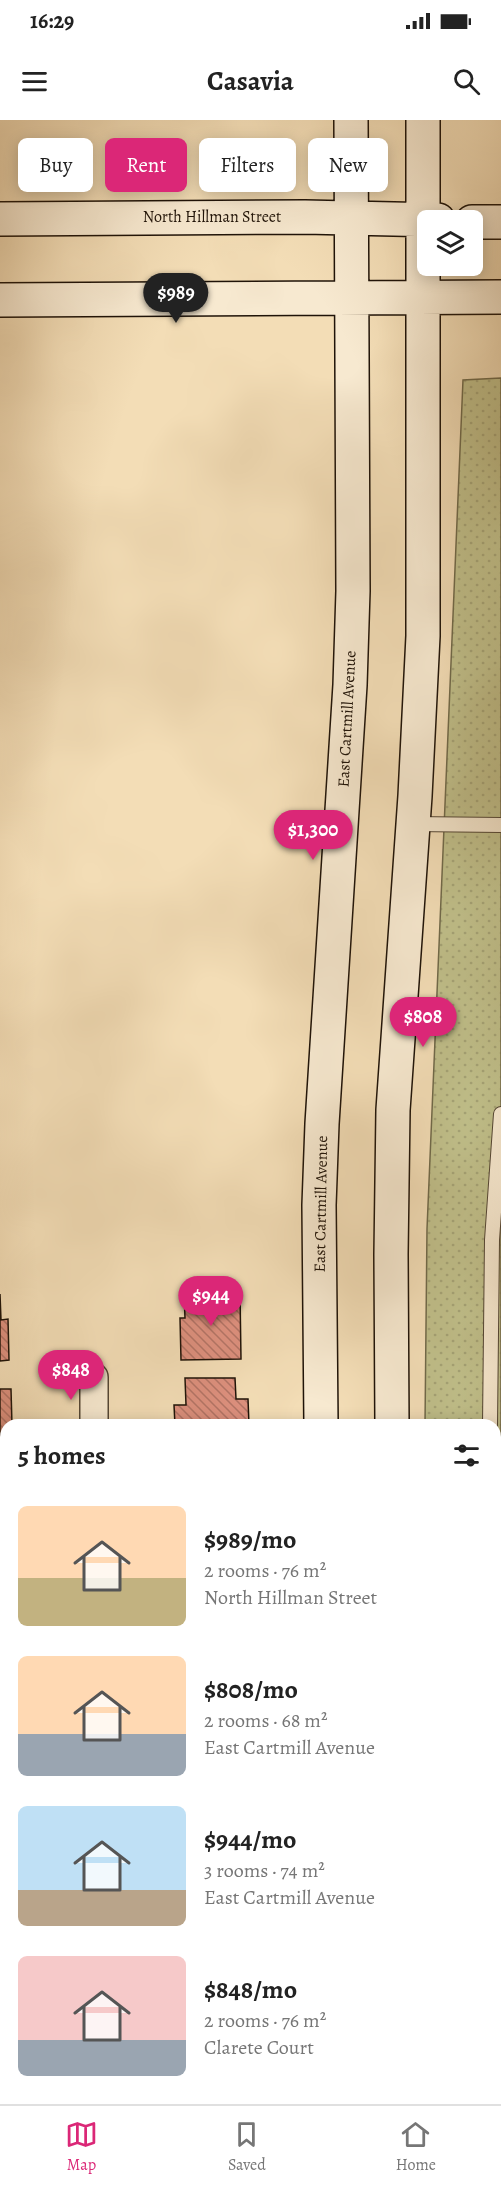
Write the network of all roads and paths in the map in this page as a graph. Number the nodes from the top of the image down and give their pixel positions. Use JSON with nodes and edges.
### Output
{"nodes":[{"id":1,"x":351,"y":120,"type":"edge"},
{"id":2,"x":423,"y":120,"type":"edge"},
{"id":3,"x":429,"y":210,"type":"edge"},
{"id":4,"x":351,"y":218,"type":"junction"},
{"id":5,"x":0,"y":219,"type":"edge"},
{"id":6,"x":417,"y":220,"type":"edge"},
{"id":7,"x":483,"y":222,"type":"edge"},
{"id":8,"x":501,"y":222,"type":"edge"},
{"id":9,"x":425,"y":276,"type":"edge"},
{"id":10,"x":351,"y":297,"type":"junction"},
{"id":11,"x":423,"y":297,"type":"junction"},
{"id":12,"x":501,"y":297,"type":"edge"},
{"id":13,"x":0,"y":300,"type":"edge"},
{"id":14,"x":413,"y":824,"type":"junction"},
{"id":15,"x":501,"y":825,"type":"edge"},
{"id":16,"x":501,"y":1114,"type":"edge"},
{"id":17,"x":94,"y":1377,"type":"dead end"},
{"id":18,"x":94,"y":1419,"type":"edge"},
{"id":19,"x":321,"y":1419,"type":"edge"},
{"id":20,"x":392,"y":1419,"type":"edge"},
{"id":21,"x":490,"y":1419,"type":"edge"}],
"edges":[{"from":1,"to":4,"type":"main road","name":"East Cartmill Avenue"},
{"from":2,"to":3,"type":"main road"},
{"from":4,"to":5,"type":"main road","name":"North Hillman Street"},
{"from":4,"to":6,"type":"main road","name":"North Hillman Street"},
{"from":4,"to":10,"type":"main road","name":"East Cartmill Avenue"},
{"from":7,"to":8,"type":"main road"},
{"from":9,"to":11,"type":"main road"},
{"from":10,"to":11,"type":"main road"},
{"from":10,"to":13,"type":"main road"},
{"from":10,"to":19,"type":"main road","name":"East Cartmill Avenue"},
{"from":11,"to":12,"type":"main road"},
{"from":11,"to":14,"type":"main road"},
{"from":14,"to":15,"type":"lane"},
{"from":14,"to":20,"type":"main road"},
{"from":16,"to":21,"type":"lane"},
{"from":17,"to":18,"type":"street"}]}
